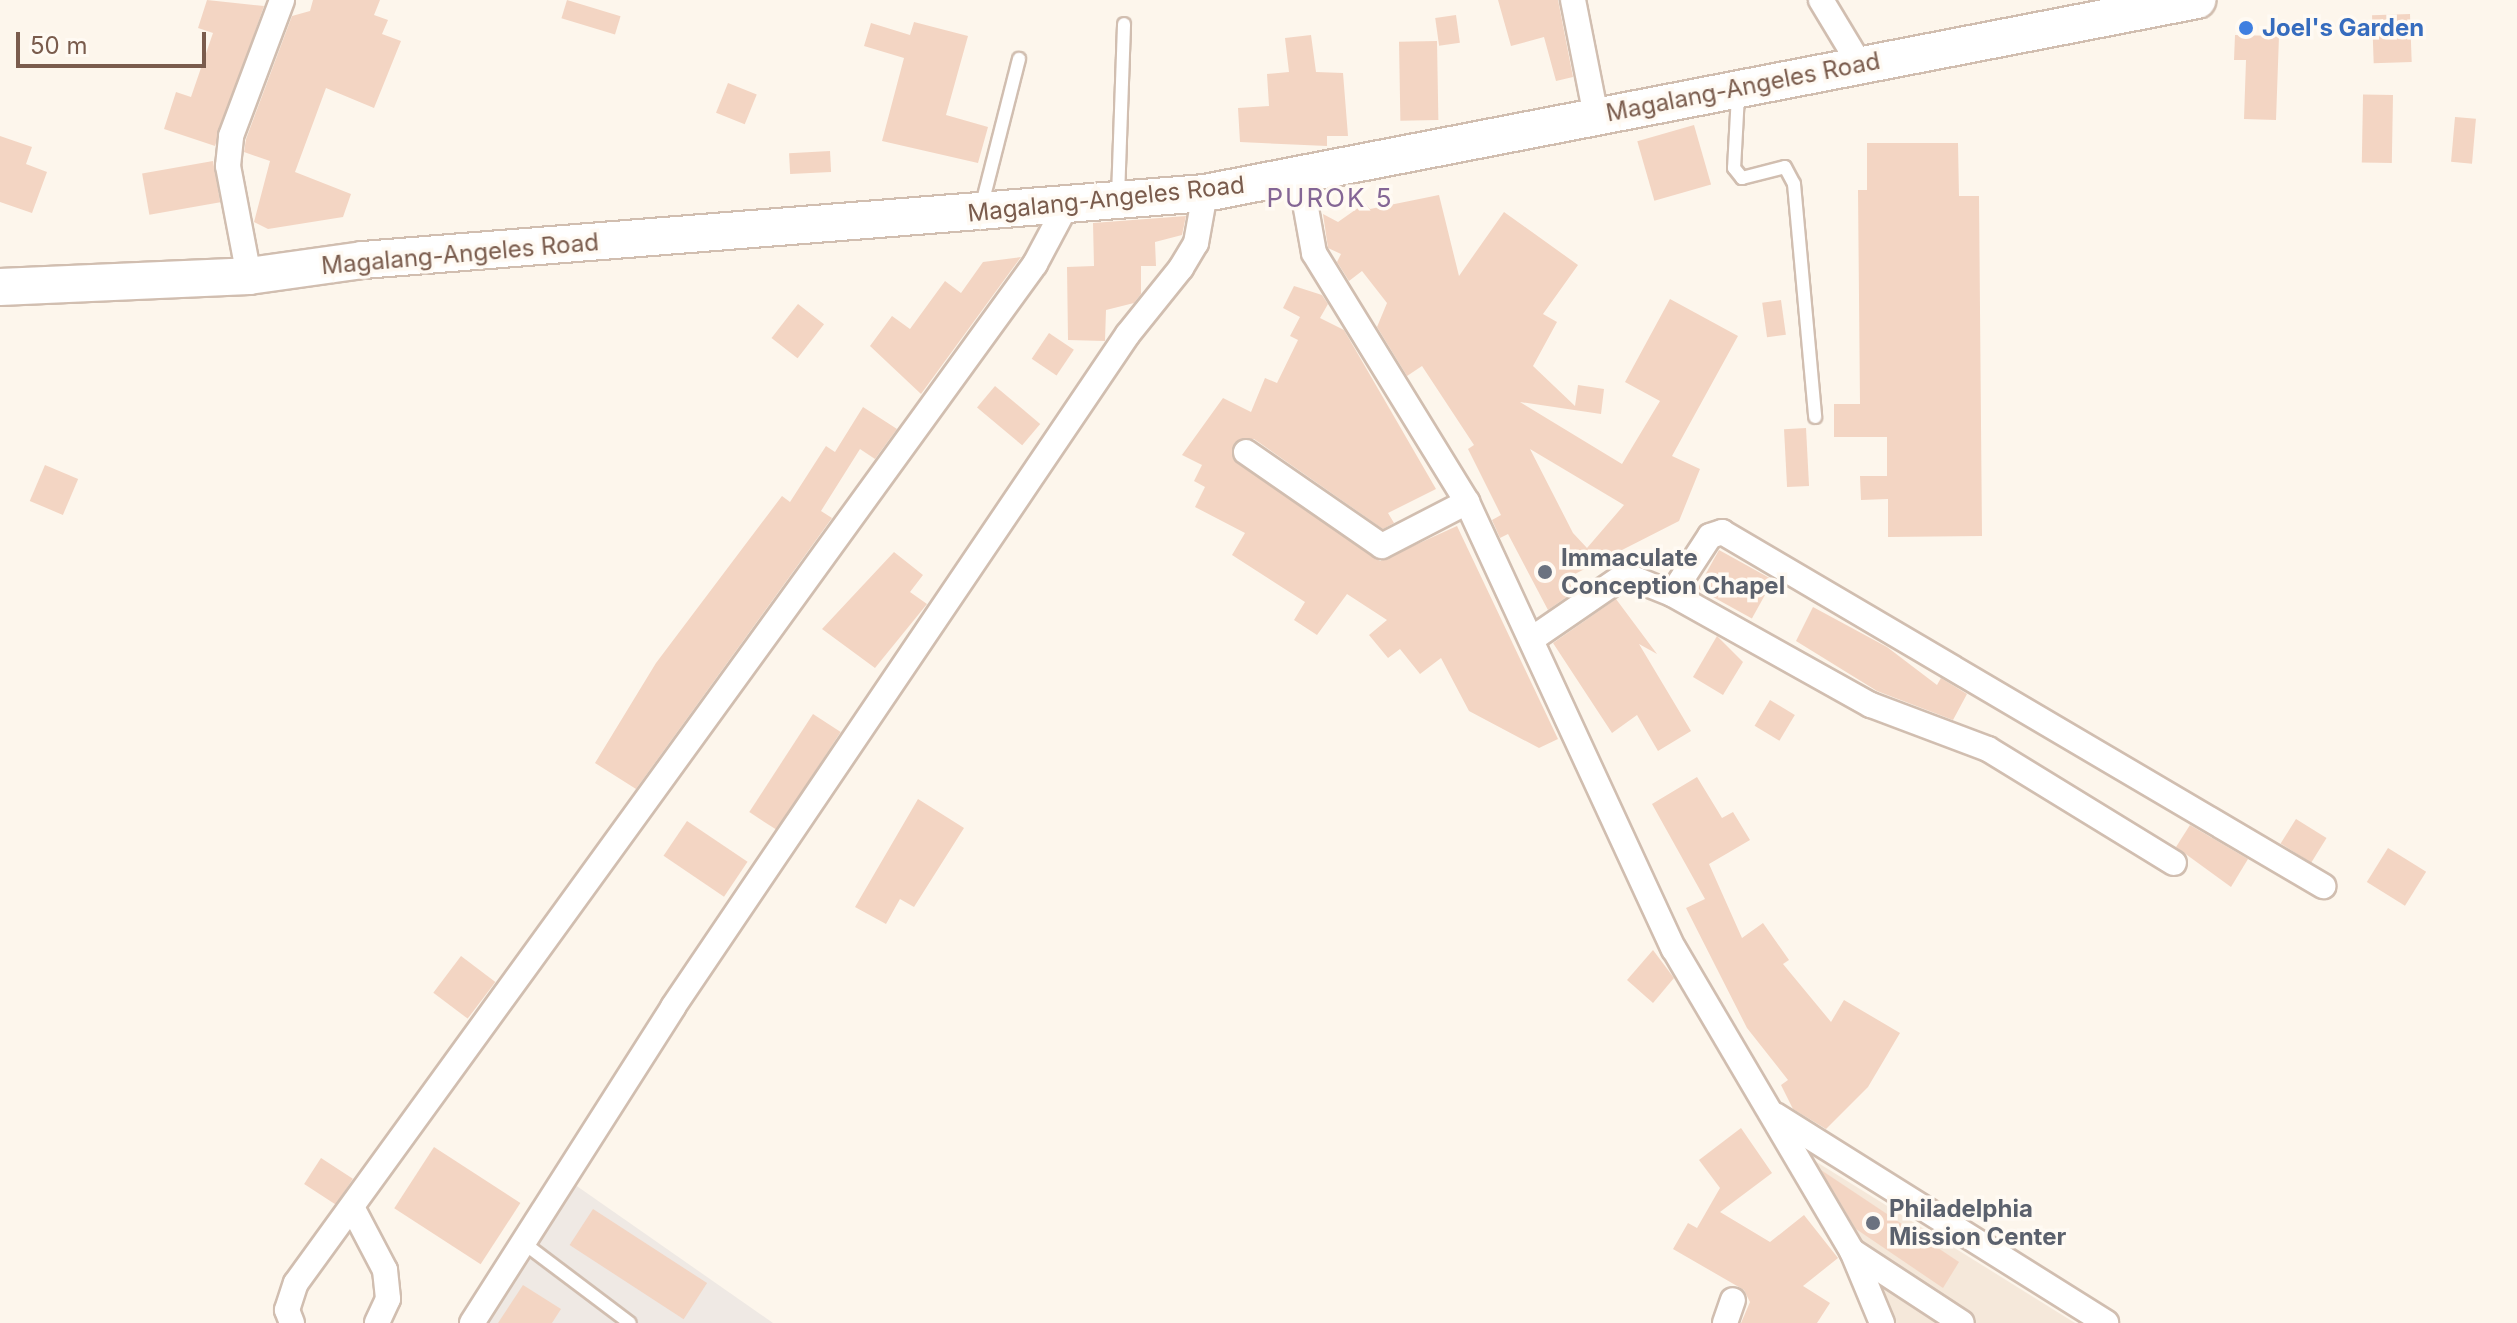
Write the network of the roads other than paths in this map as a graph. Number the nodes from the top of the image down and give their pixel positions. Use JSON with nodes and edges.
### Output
{"nodes":[{"id":1,"x":282,"y":0,"type":"edge"},
{"id":2,"x":1573,"y":0,"type":"edge"},
{"id":3,"x":1821,"y":0,"type":"edge"},
{"id":4,"x":2197,"y":0,"type":"edge"},
{"id":5,"x":1124,"y":24,"type":"dead end"},
{"id":6,"x":1019,"y":59,"type":"dead end"},
{"id":7,"x":1859,"y":63,"type":"junction"},
{"id":8,"x":1738,"y":88,"type":"junction"},
{"id":9,"x":1596,"y":116,"type":"junction"},
{"id":10,"x":1300,"y":175,"type":"junction"},
{"id":11,"x":1205,"y":193,"type":"junction"},
{"id":12,"x":1117,"y":202,"type":"junction"},
{"id":13,"x":1067,"y":204,"type":"junction"},
{"id":14,"x":981,"y":211,"type":"junction"},
{"id":15,"x":249,"y":276,"type":"junction"},
{"id":16,"x":0,"y":287,"type":"edge"},
{"id":17,"x":1815,"y":417,"type":"dead end"},
{"id":18,"x":1246,"y":452,"type":"dead end"},
{"id":19,"x":1467,"y":502,"type":"junction"},
{"id":20,"x":1672,"y":594,"type":"junction"},
{"id":21,"x":1532,"y":639,"type":"junction"},
{"id":22,"x":2174,"y":863,"type":"dead end"},
{"id":23,"x":2323,"y":886,"type":"dead end"},
{"id":24,"x":1770,"y":1112,"type":"junction"},
{"id":25,"x":353,"y":1209,"type":"junction"},
{"id":26,"x":521,"y":1241,"type":"junction"},
{"id":27,"x":1852,"y":1251,"type":"junction"},
{"id":28,"x":1733,"y":1300,"type":"dead end"},
{"id":29,"x":292,"y":1323,"type":"edge"},
{"id":30,"x":377,"y":1323,"type":"edge"},
{"id":31,"x":472,"y":1323,"type":"edge"},
{"id":32,"x":630,"y":1323,"type":"edge"},
{"id":33,"x":1725,"y":1323,"type":"edge"},
{"id":34,"x":1882,"y":1323,"type":"edge"},
{"id":35,"x":1962,"y":1323,"type":"edge"},
{"id":36,"x":2106,"y":1323,"type":"edge"}],
"edges":[{"from":1,"to":15,"type":"street"},
{"from":2,"to":9,"type":"street"},
{"from":3,"to":7,"type":"street"},
{"from":4,"to":7,"type":"main road","name":"Magalang-Angeles Road"},
{"from":5,"to":12,"type":"lane"},
{"from":6,"to":14,"type":"lane"},
{"from":7,"to":8,"type":"main road","name":"Magalang-Angeles Road"},
{"from":8,"to":9,"type":"main road","name":"Magalang-Angeles Road"},
{"from":8,"to":17,"type":"lane"},
{"from":9,"to":10,"type":"main road","name":"Magalang-Angeles Road"},
{"from":10,"to":11,"type":"main road","name":"Magalang-Angeles Road"},
{"from":10,"to":19,"type":"street"},
{"from":11,"to":12,"type":"main road","name":"Magalang-Angeles Road"},
{"from":11,"to":26,"type":"street"},
{"from":12,"to":13,"type":"main road","name":"Magalang-Angeles Road"},
{"from":13,"to":14,"type":"main road","name":"Magalang-Angeles Road"},
{"from":13,"to":25,"type":"street"},
{"from":14,"to":15,"type":"main road","name":"Magalang-Angeles Road"},
{"from":15,"to":16,"type":"main road","name":"Magalang-Angeles Road"},
{"from":18,"to":19,"type":"street"},
{"from":19,"to":21,"type":"street"},
{"from":20,"to":21,"type":"street"},
{"from":20,"to":22,"type":"street"},
{"from":20,"to":23,"type":"street"},
{"from":21,"to":24,"type":"street"},
{"from":24,"to":27,"type":"street"},
{"from":24,"to":36,"type":"street"},
{"from":25,"to":29,"type":"street"},
{"from":25,"to":30,"type":"street"},
{"from":26,"to":31,"type":"street"},
{"from":26,"to":32,"type":"lane"},
{"from":27,"to":34,"type":"street"},
{"from":27,"to":35,"type":"street"},
{"from":28,"to":33,"type":"street"}]}
